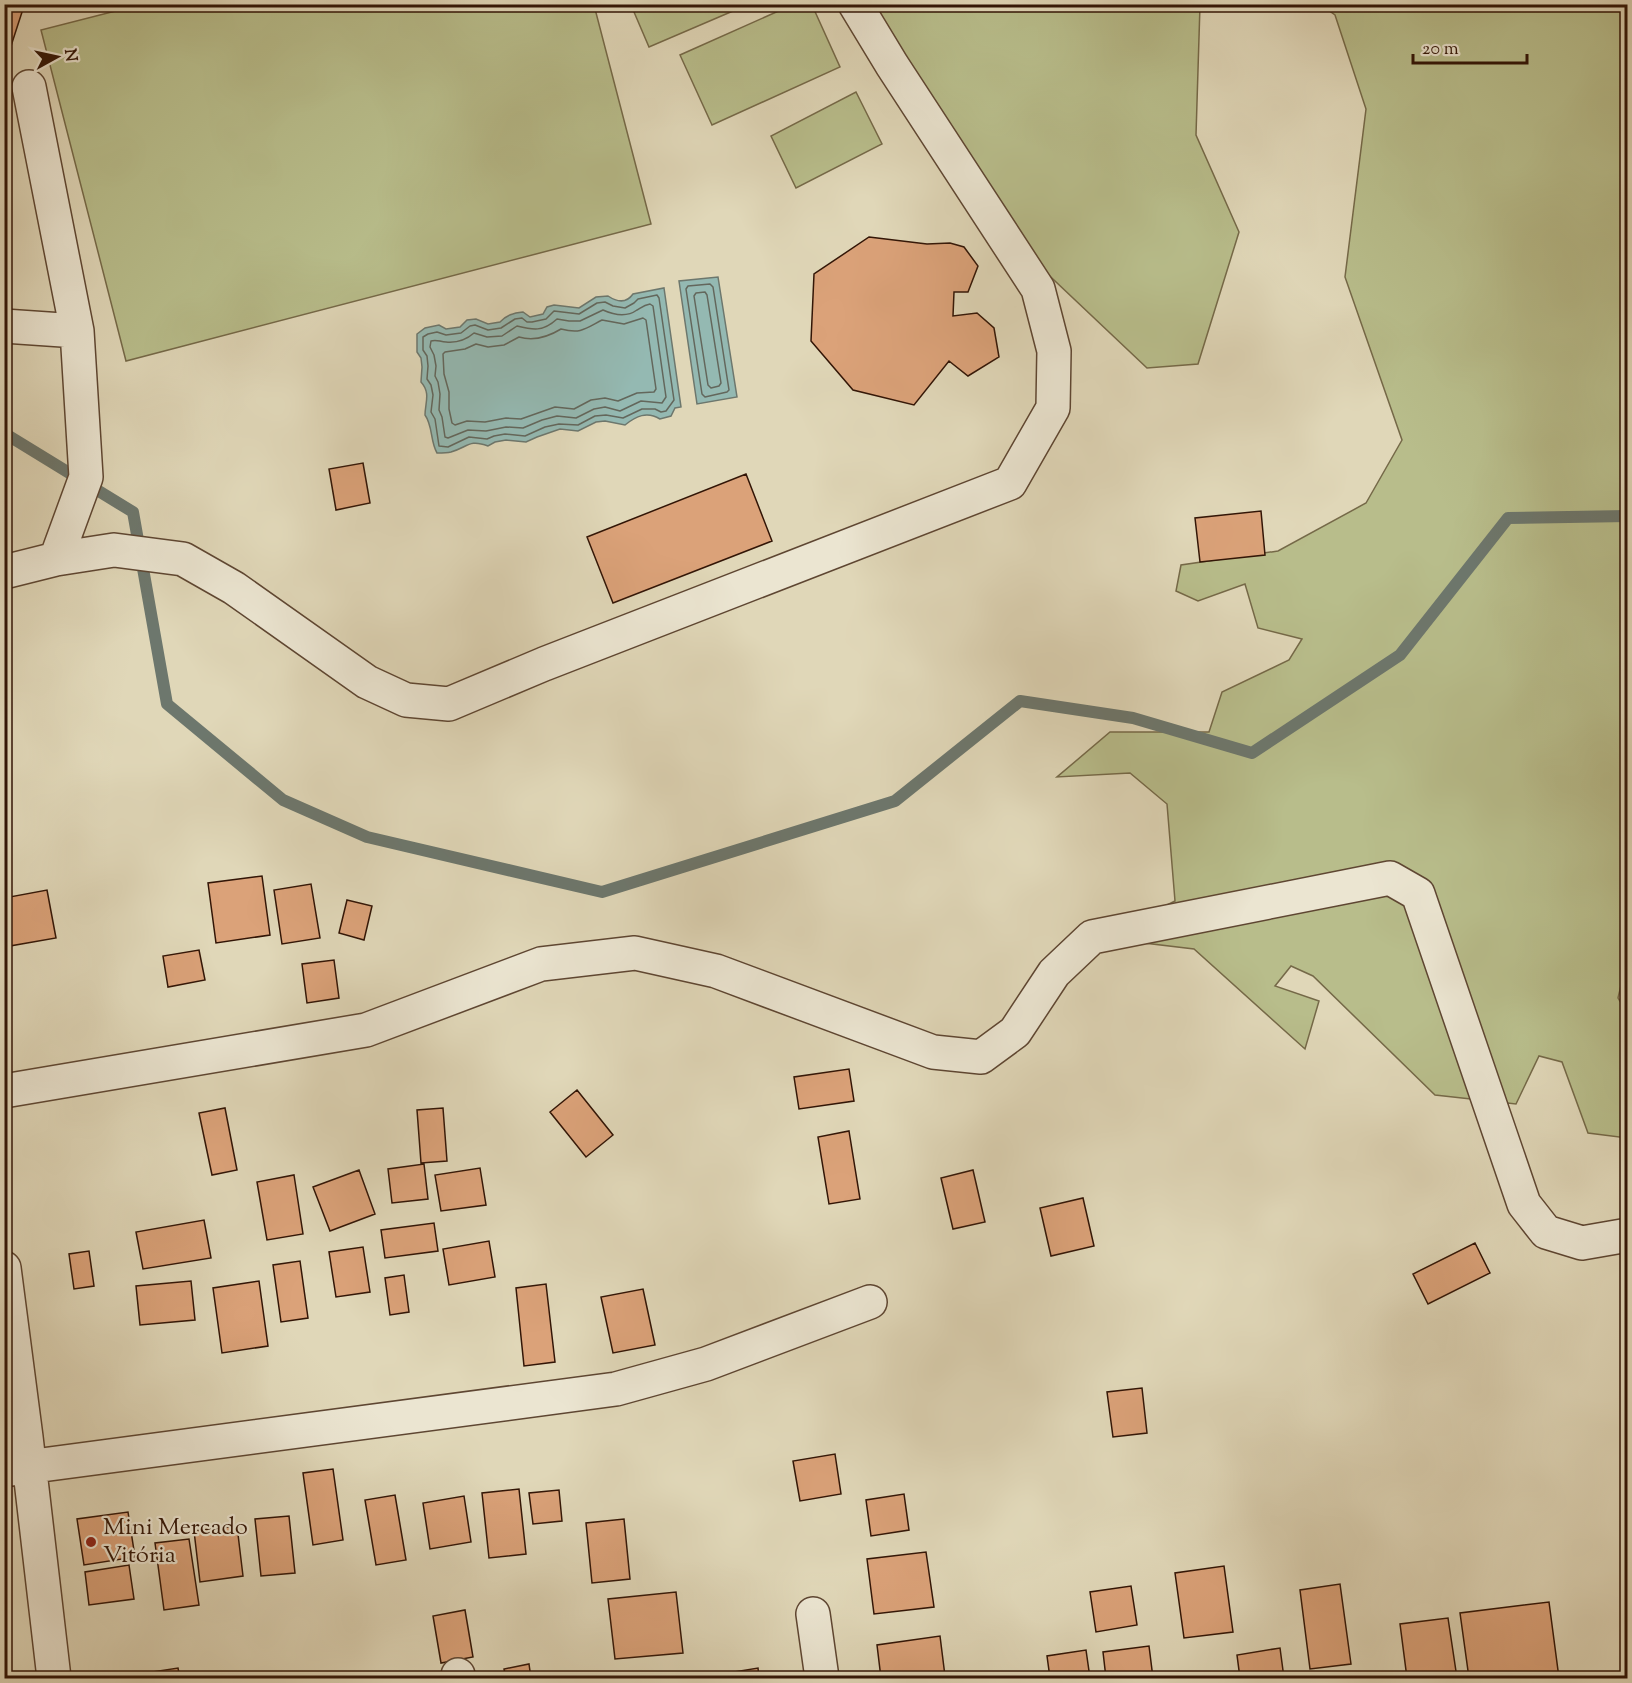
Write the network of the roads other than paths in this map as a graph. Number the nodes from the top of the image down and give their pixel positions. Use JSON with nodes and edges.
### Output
{"nodes":[{"id":1,"x":855,"y":4,"type":"edge"},
{"id":2,"x":29,"y":87,"type":"dead end"},
{"id":3,"x":4,"y":326,"type":"edge"},
{"id":4,"x":77,"y":331,"type":"junction"},
{"id":5,"x":56,"y":559,"type":"junction"},
{"id":6,"x":6,"y":579,"type":"edge"},
{"id":7,"x":4,"y":1091,"type":"edge"},
{"id":8,"x":1628,"y":1235,"type":"edge"},
{"id":9,"x":4,"y":1268,"type":"edge"},
{"id":10,"x":870,"y":1302,"type":"dead end"},
{"id":11,"x":17,"y":1468,"type":"edge"},
{"id":12,"x":813,"y":1614,"type":"dead end"},
{"id":13,"x":54,"y":1678,"type":"edge"},
{"id":14,"x":822,"y":1678,"type":"edge"}],
"edges":[{"from":1,"to":5,"type":"street"},
{"from":2,"to":4,"type":"street"},
{"from":3,"to":4,"type":"street"},
{"from":4,"to":5,"type":"street"},
{"from":5,"to":6,"type":"street"},
{"from":7,"to":8,"type":"street"},
{"from":9,"to":11,"type":"street"},
{"from":10,"to":11,"type":"street"},
{"from":11,"to":13,"type":"street"},
{"from":12,"to":14,"type":"street"}]}
